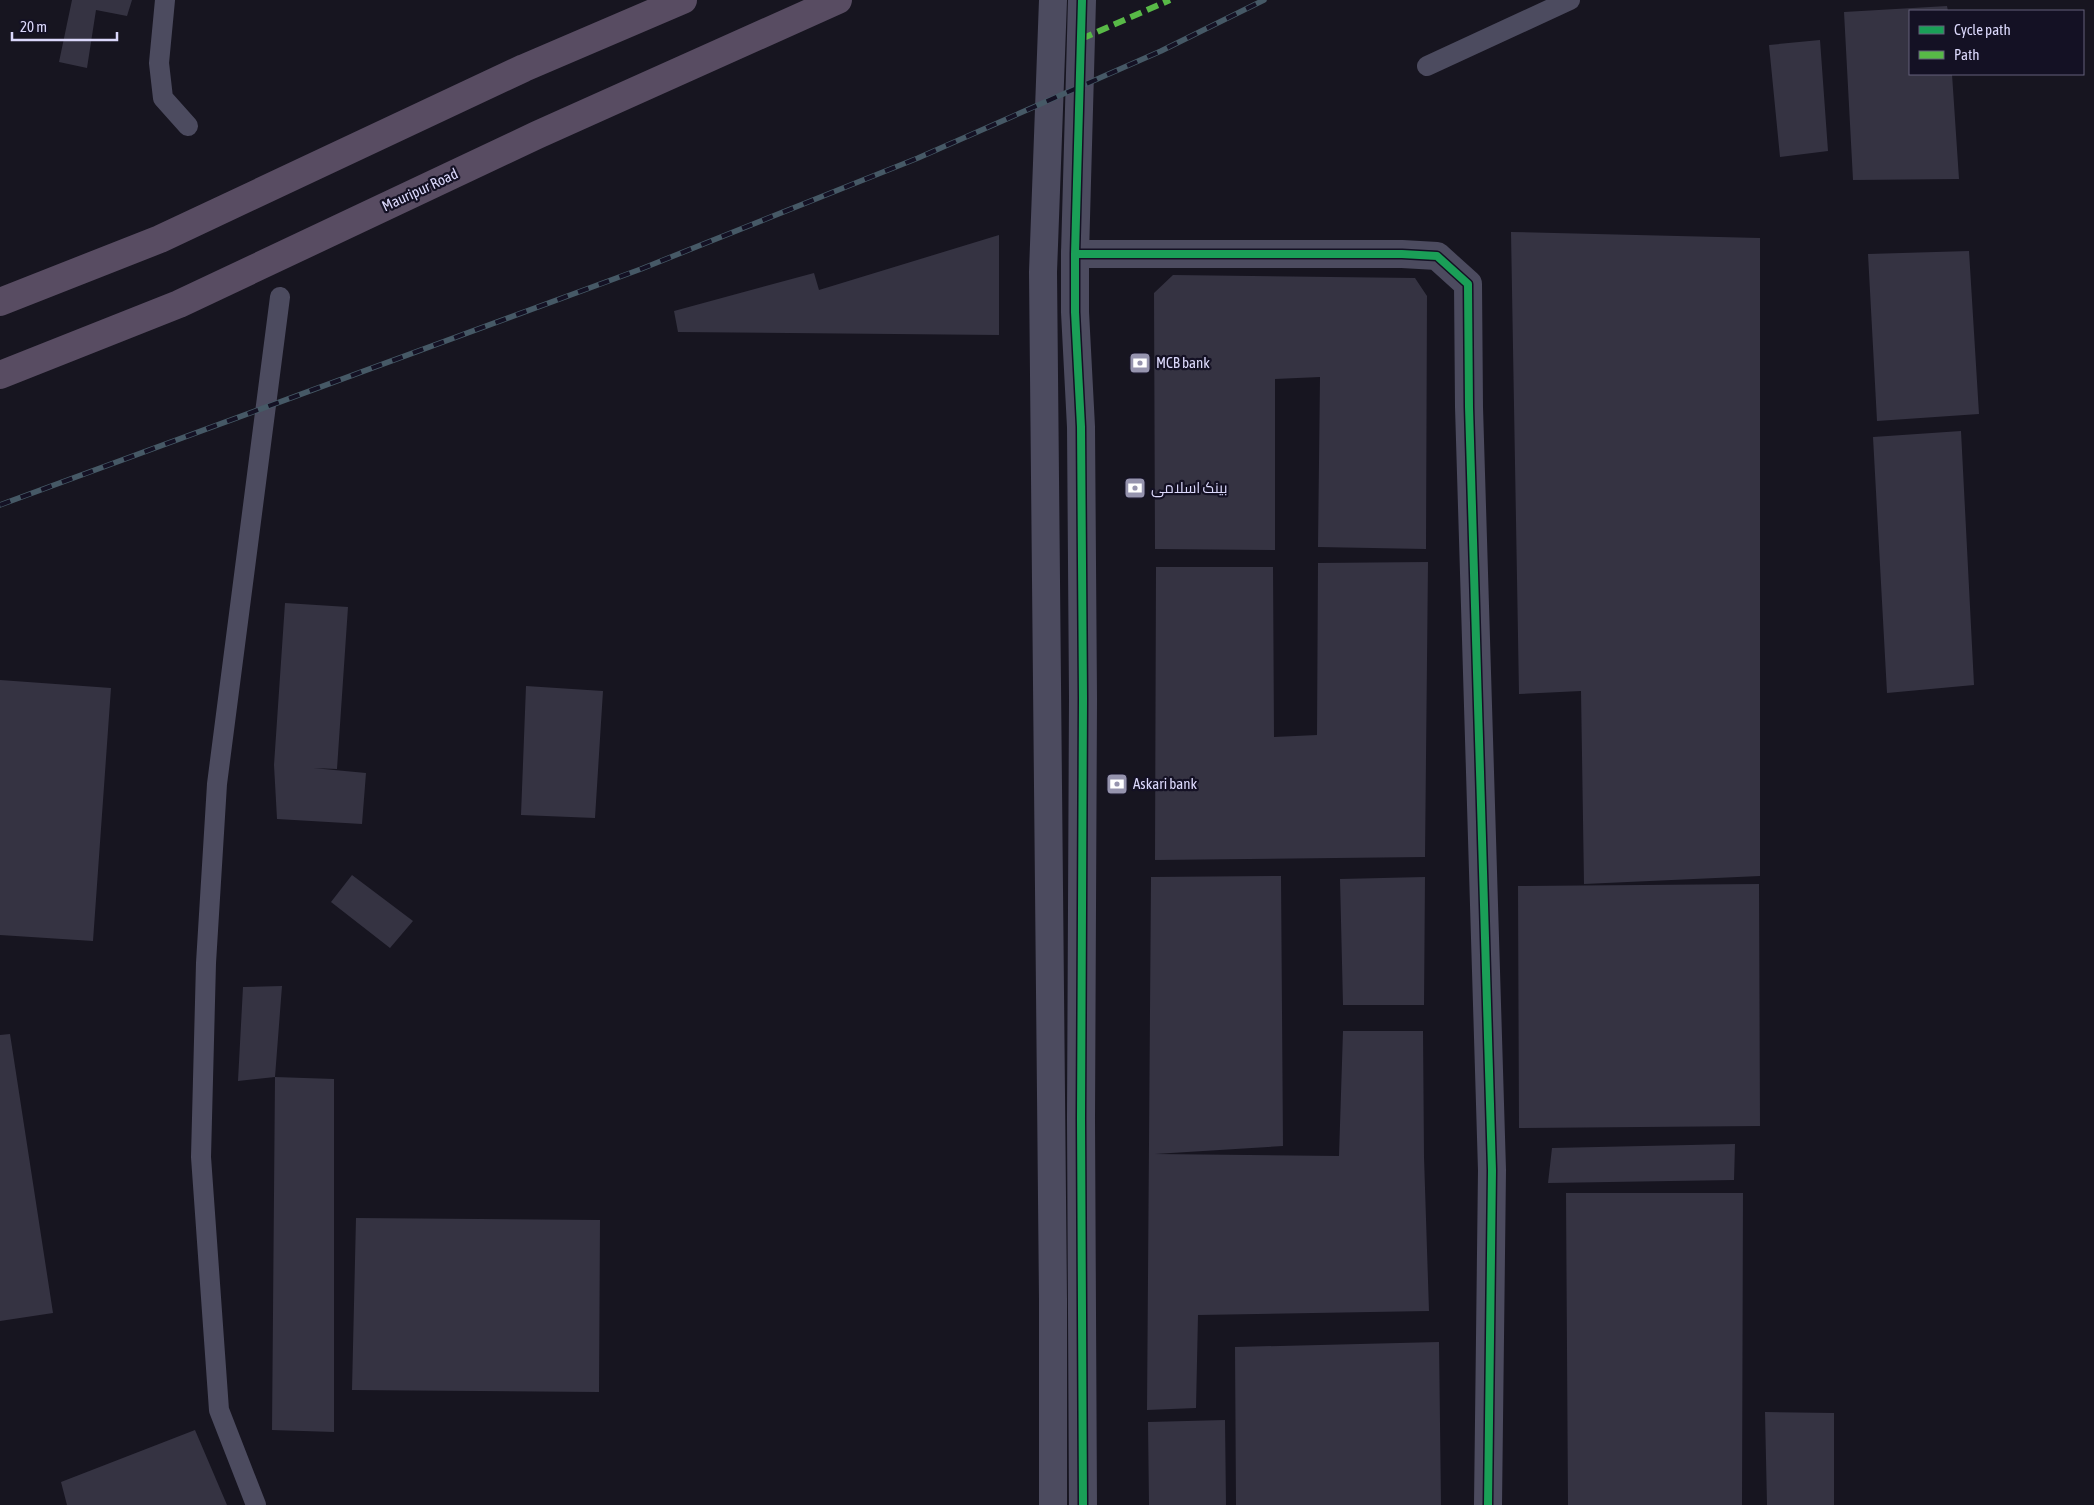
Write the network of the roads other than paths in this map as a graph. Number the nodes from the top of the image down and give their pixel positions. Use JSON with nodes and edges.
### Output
{"nodes":[{"id":1,"x":165,"y":0,"type":"edge"},
{"id":2,"x":683,"y":0,"type":"edge"},
{"id":3,"x":838,"y":0,"type":"edge"},
{"id":4,"x":1053,"y":0,"type":"edge"},
{"id":5,"x":1082,"y":0,"type":"edge"},
{"id":6,"x":1570,"y":0,"type":"edge"},
{"id":7,"x":1427,"y":66,"type":"dead end"},
{"id":8,"x":188,"y":126,"type":"dead end"},
{"id":9,"x":1075,"y":254,"type":"junction"},
{"id":10,"x":280,"y":297,"type":"dead end"},
{"id":11,"x":0,"y":302,"type":"edge"},
{"id":12,"x":0,"y":375,"type":"edge"},
{"id":13,"x":256,"y":1505,"type":"edge"},
{"id":14,"x":1053,"y":1505,"type":"edge"},
{"id":15,"x":1083,"y":1505,"type":"edge"},
{"id":16,"x":1488,"y":1505,"type":"edge"}],
"edges":[{"from":1,"to":8,"type":"lane"},
{"from":2,"to":11,"type":"highway","bridge":true},
{"from":3,"to":12,"type":"highway","name":"Mauripur Road","bridge":true},
{"from":4,"to":14,"type":"street"},
{"from":5,"to":9,"type":"street"},
{"from":6,"to":7,"type":"lane"},
{"from":9,"to":15,"type":"street"},
{"from":9,"to":16,"type":"street"},
{"from":10,"to":13,"type":"lane"}]}
